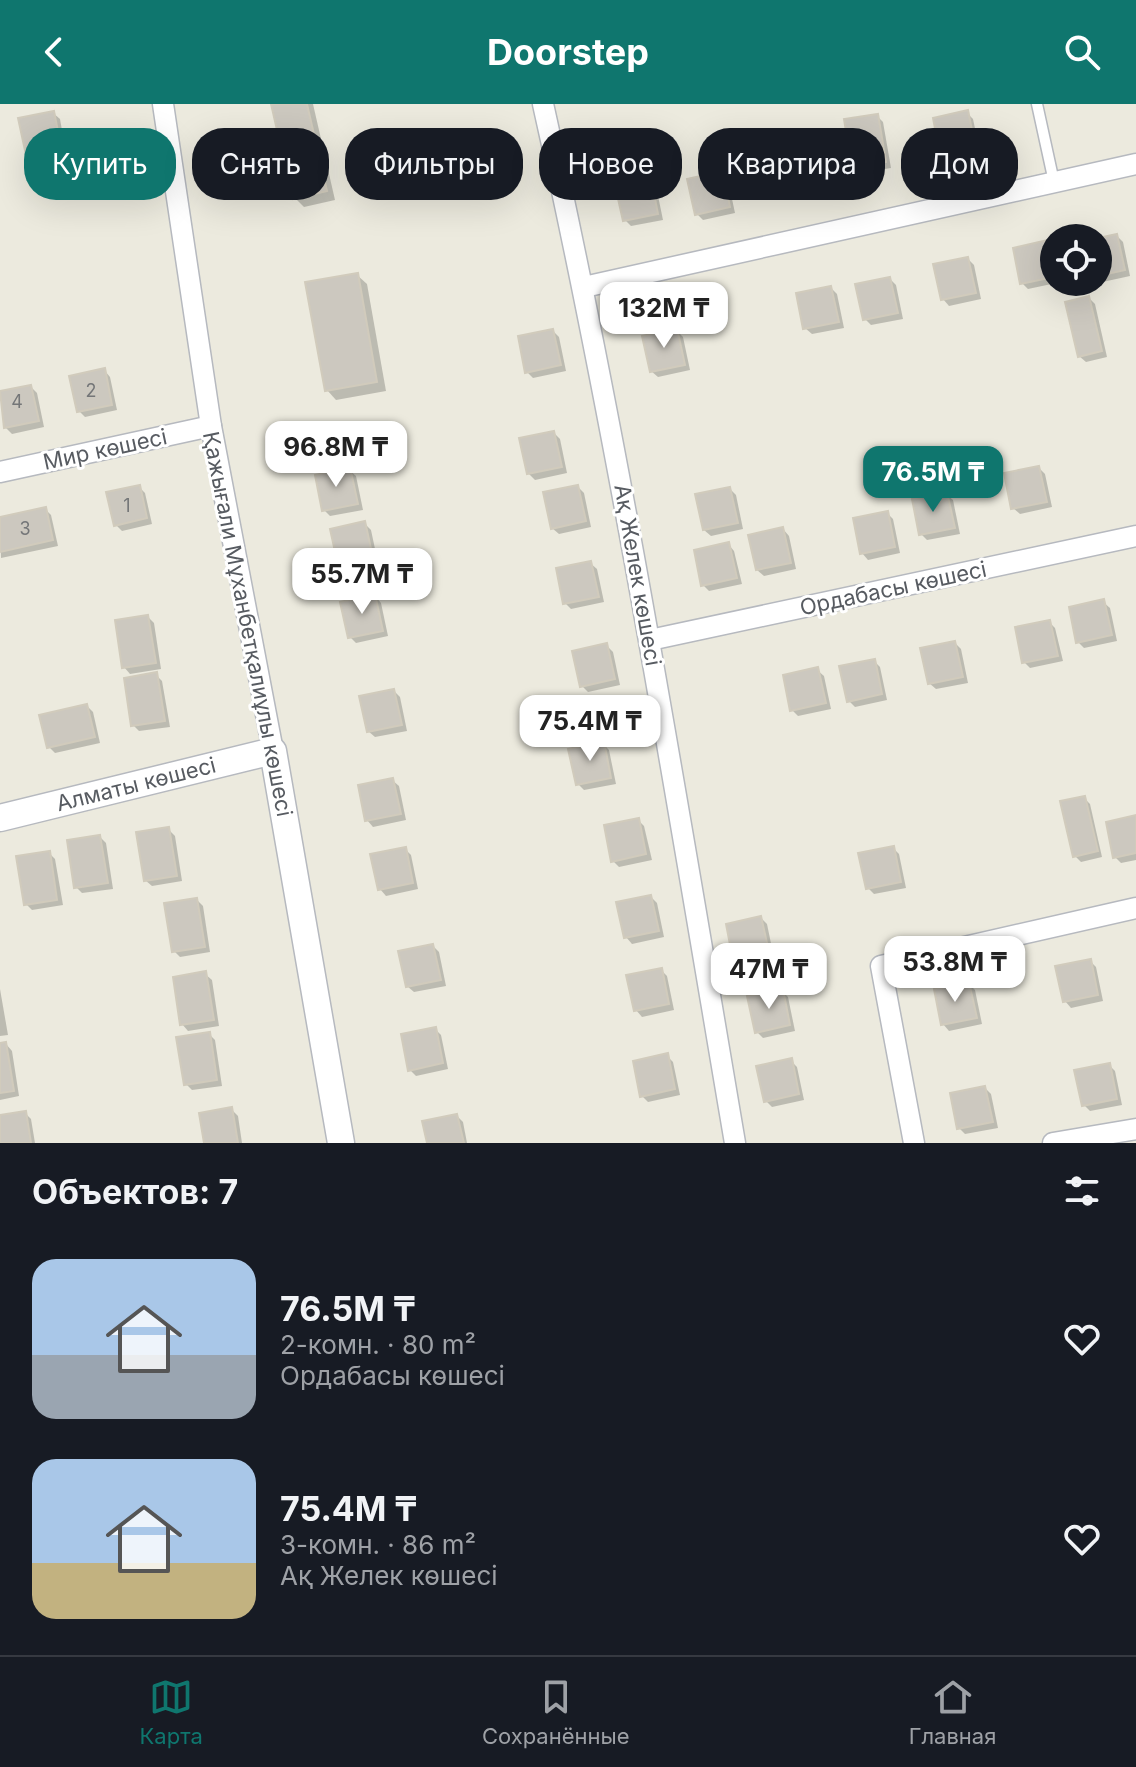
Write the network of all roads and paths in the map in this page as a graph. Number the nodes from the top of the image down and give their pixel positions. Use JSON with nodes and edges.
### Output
{"nodes":[{"id":1,"x":163,"y":104,"type":"edge"},
{"id":2,"x":543,"y":104,"type":"edge"},
{"id":3,"x":1037,"y":104,"type":"edge"},
{"id":4,"x":1136,"y":164,"type":"edge"},
{"id":5,"x":1054,"y":182,"type":"junction"},
{"id":6,"x":584,"y":287,"type":"junction"},
{"id":7,"x":211,"y":426,"type":"junction"},
{"id":8,"x":0,"y":472,"type":"edge"},
{"id":9,"x":1136,"y":536,"type":"edge"},
{"id":10,"x":650,"y":640,"type":"junction"},
{"id":11,"x":273,"y":751,"type":"junction"},
{"id":12,"x":0,"y":818,"type":"edge"},
{"id":13,"x":1136,"y":908,"type":"edge"},
{"id":14,"x":1136,"y":1129,"type":"edge"},
{"id":15,"x":341,"y":1143,"type":"edge"},
{"id":16,"x":735,"y":1143,"type":"edge"},
{"id":17,"x":914,"y":1143,"type":"edge"},
{"id":18,"x":1053,"y":1143,"type":"edge"}],
"edges":[{"from":1,"to":7,"type":"street","name":"Қажығали Мұханбетқалиұлы көшесі"},
{"from":2,"to":6,"type":"street","name":"Ақ Желек көшесі"},
{"from":3,"to":5,"type":"lane"},
{"from":4,"to":5,"type":"street"},
{"from":5,"to":6,"type":"street"},
{"from":6,"to":10,"type":"street","name":"Ақ Желек көшесі"},
{"from":7,"to":8,"type":"street","name":"Мир көшесі"},
{"from":7,"to":11,"type":"street","name":"Қажығали Мұханбетқалиұлы көшесі"},
{"from":9,"to":10,"type":"street","name":"Ордабасы көшесі"},
{"from":10,"to":16,"type":"street","name":"Ақ Желек көшесі"},
{"from":11,"to":12,"type":"street","name":"Алматы көшесі"},
{"from":11,"to":15,"type":"street","name":"Қажығали Мұханбетқалиұлы көшесі"},
{"from":13,"to":17,"type":"street"},
{"from":14,"to":18,"type":"street"}]}
